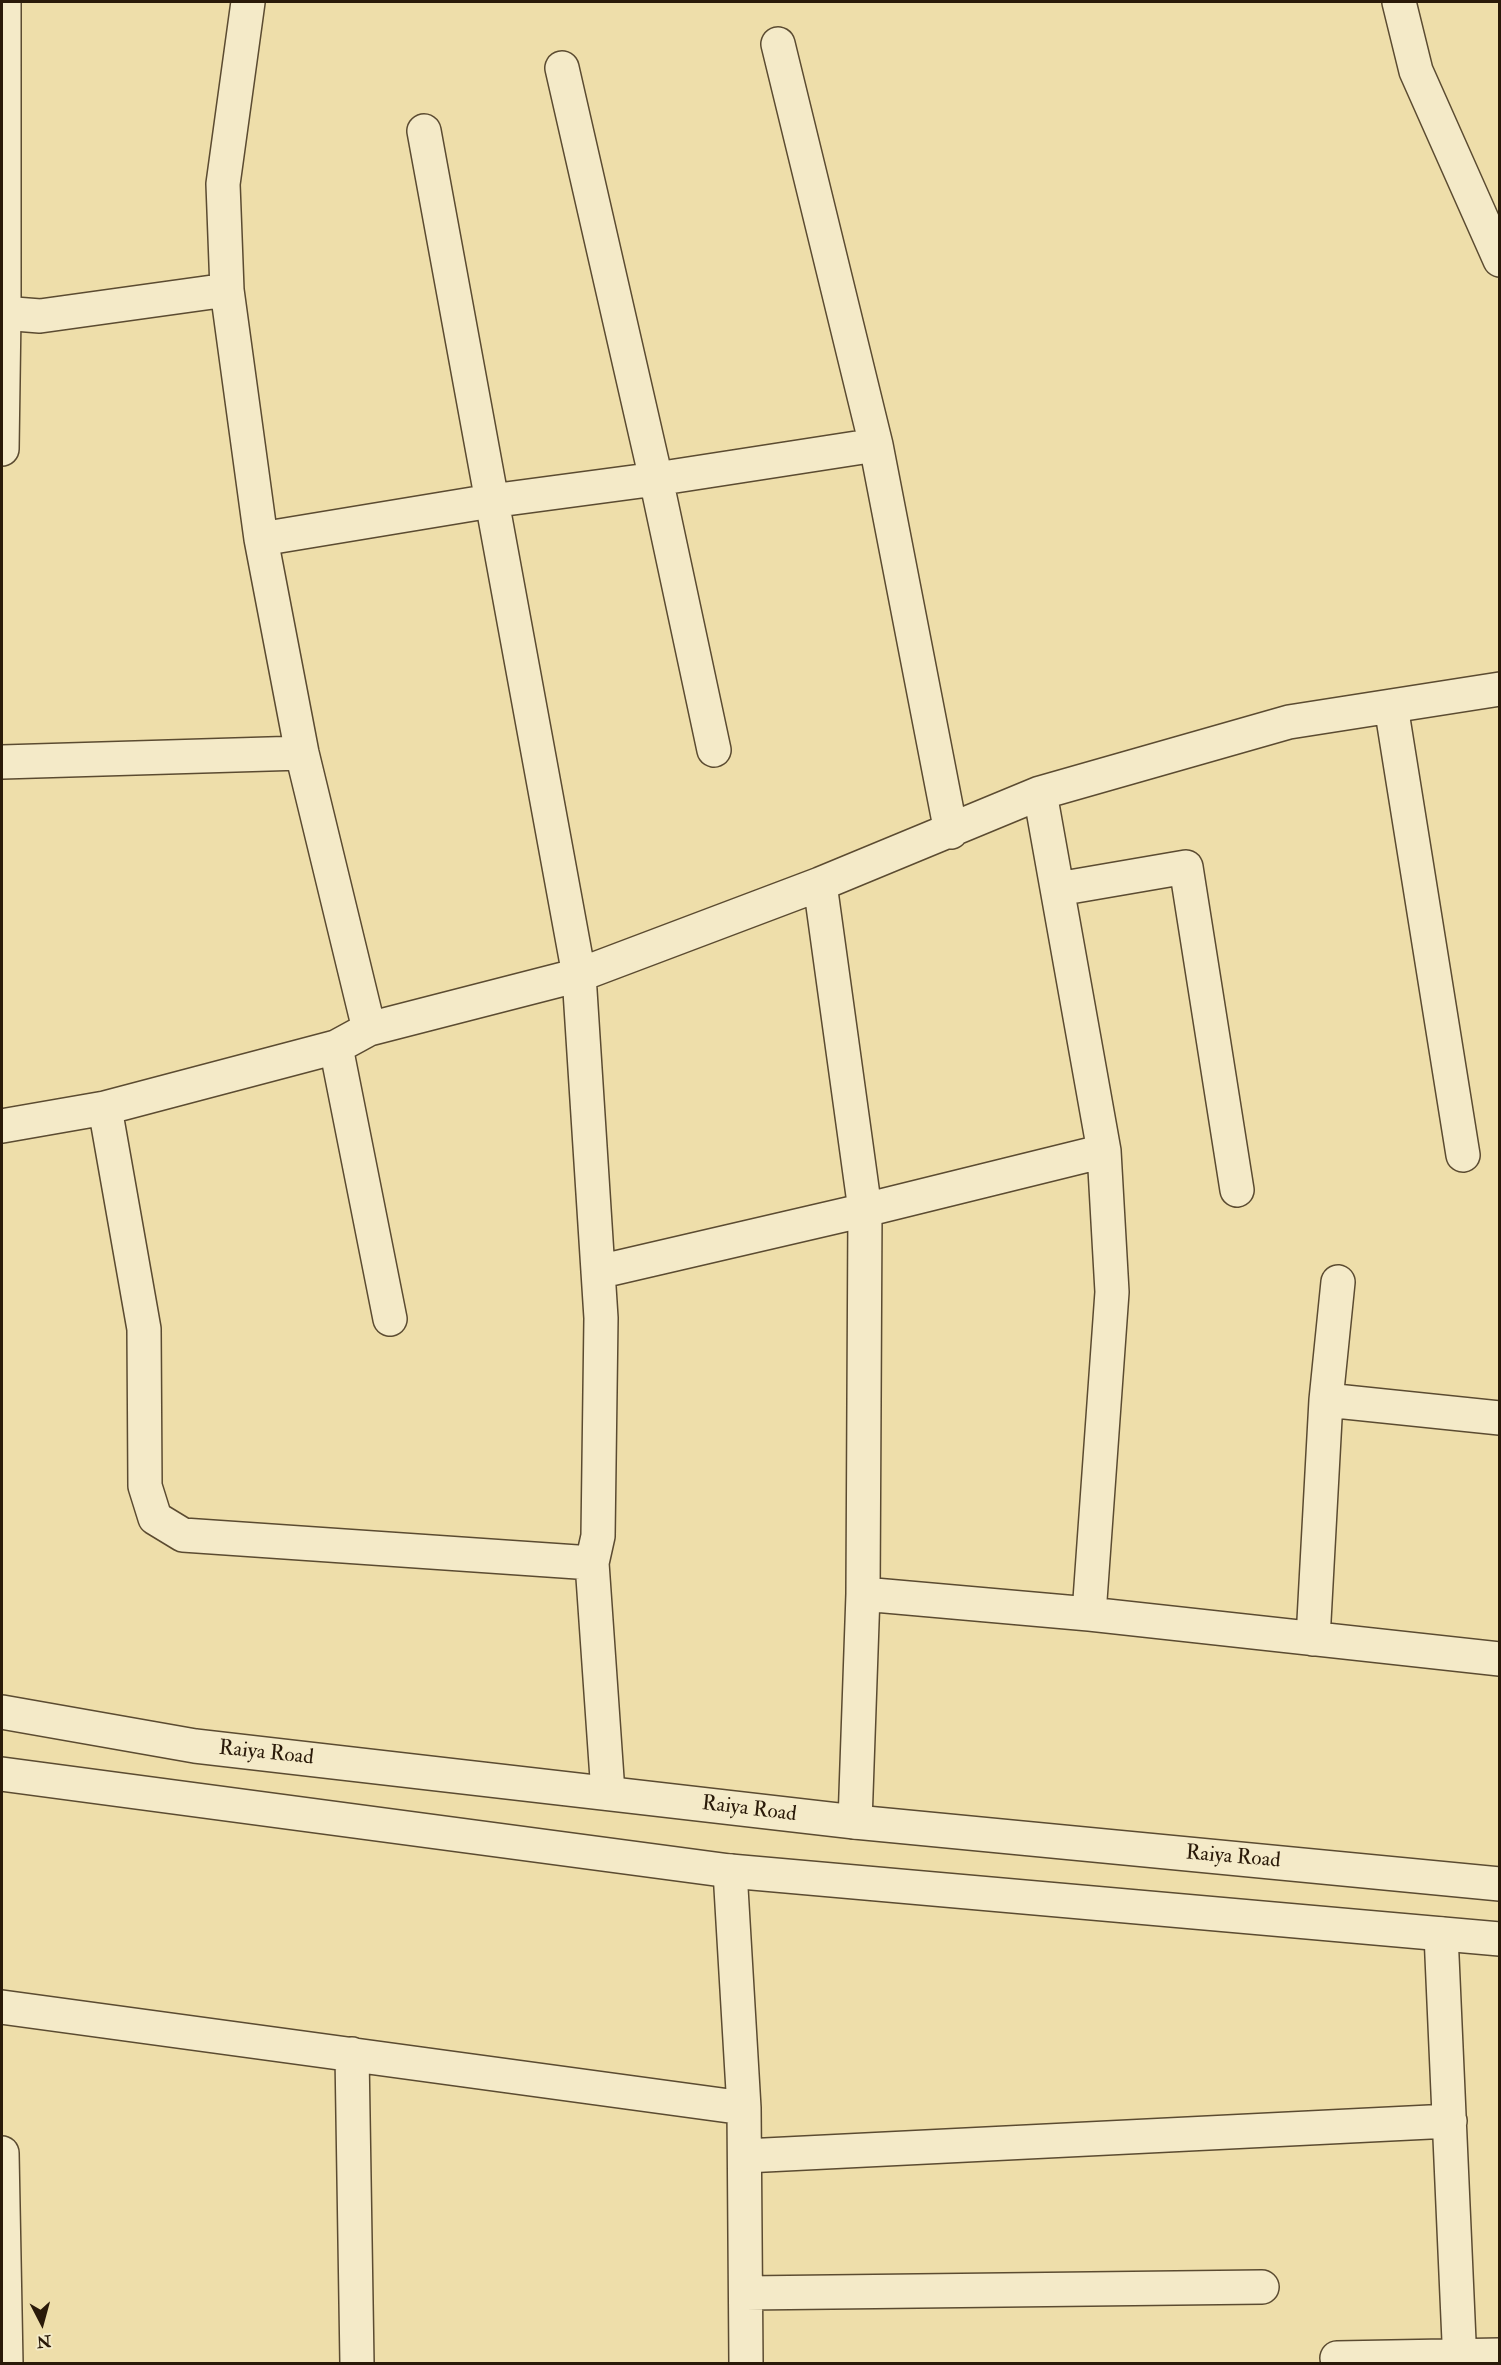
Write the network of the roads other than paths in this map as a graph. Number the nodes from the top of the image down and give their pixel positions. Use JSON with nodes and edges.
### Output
{"nodes":[{"id":1,"x":4,"y":2,"type":"edge"},
{"id":2,"x":248,"y":2,"type":"edge"},
{"id":3,"x":1399,"y":2,"type":"edge"},
{"id":4,"x":778,"y":44,"type":"dead end"},
{"id":5,"x":562,"y":68,"type":"dead end"},
{"id":6,"x":424,"y":131,"type":"dead end"},
{"id":7,"x":1500,"y":260,"type":"edge"},
{"id":8,"x":227,"y":290,"type":"junction"},
{"id":9,"x":3,"y":313,"type":"edge"},
{"id":10,"x":876,"y":445,"type":"junction"},
{"id":11,"x":2,"y":449,"type":"edge"},
{"id":12,"x":656,"y":479,"type":"junction"},
{"id":13,"x":491,"y":501,"type":"junction"},
{"id":14,"x":261,"y":539,"type":"junction"},
{"id":15,"x":1500,"y":689,"type":"edge"},
{"id":16,"x":1391,"y":706,"type":"junction"},
{"id":17,"x":714,"y":750,"type":"dead end"},
{"id":18,"x":302,"y":753,"type":"junction"},
{"id":19,"x":2,"y":762,"type":"edge"},
{"id":20,"x":1040,"y":793,"type":"junction"},
{"id":21,"x":951,"y":832,"type":"junction"},
{"id":22,"x":820,"y":884,"type":"junction"},
{"id":23,"x":1058,"y":889,"type":"junction"},
{"id":24,"x":579,"y":975,"type":"junction"},
{"id":25,"x":369,"y":1029,"type":"junction"},
{"id":26,"x":336,"y":1047,"type":"junction"},
{"id":27,"x":105,"y":1108,"type":"junction"},
{"id":28,"x":2,"y":1126,"type":"edge"},
{"id":29,"x":1104,"y":1151,"type":"junction"},
{"id":30,"x":1463,"y":1155,"type":"dead end"},
{"id":31,"x":1237,"y":1190,"type":"dead end"},
{"id":32,"x":865,"y":1210,"type":"junction"},
{"id":33,"x":598,"y":1272,"type":"junction"},
{"id":34,"x":1338,"y":1282,"type":"dead end"},
{"id":35,"x":390,"y":1319,"type":"dead end"},
{"id":36,"x":1326,"y":1400,"type":"junction"},
{"id":37,"x":1500,"y":1418,"type":"edge"},
{"id":38,"x":592,"y":1563,"type":"junction"},
{"id":39,"x":862,"y":1594,"type":"junction"},
{"id":40,"x":1089,"y":1614,"type":"junction"},
{"id":41,"x":1312,"y":1639,"type":"junction"},
{"id":42,"x":1500,"y":1659,"type":"edge"},
{"id":43,"x":2,"y":1712,"type":"edge"},
{"id":44,"x":2,"y":1774,"type":"edge"},
{"id":45,"x":608,"y":1793,"type":"junction"},
{"id":46,"x":855,"y":1822,"type":"junction"},
{"id":47,"x":730,"y":1871,"type":"junction"},
{"id":48,"x":1500,"y":1884,"type":"edge"},
{"id":49,"x":1441,"y":1934,"type":"junction"},
{"id":50,"x":1500,"y":1939,"type":"edge"},
{"id":51,"x":2,"y":2007,"type":"edge"},
{"id":52,"x":352,"y":2054,"type":"junction"},
{"id":53,"x":744,"y":2108,"type":"junction"},
{"id":54,"x":1450,"y":2121,"type":"junction"},
{"id":55,"x":2,"y":2153,"type":"edge"},
{"id":56,"x":745,"y":2156,"type":"junction"},
{"id":57,"x":1263,"y":2287,"type":"dead end"},
{"id":58,"x":746,"y":2293,"type":"junction"},
{"id":59,"x":1500,"y":2355,"type":"edge"},
{"id":60,"x":1337,"y":2358,"type":"dead end"},
{"id":61,"x":1460,"y":2359,"type":"edge"},
{"id":62,"x":6,"y":2364,"type":"edge"},
{"id":63,"x":357,"y":2364,"type":"edge"},
{"id":64,"x":747,"y":2364,"type":"edge"}],
"edges":[{"from":1,"to":9,"type":"street"},
{"from":2,"to":8,"type":"street"},
{"from":3,"to":7,"type":"street"},
{"from":4,"to":10,"type":"street"},
{"from":5,"to":12,"type":"street"},
{"from":6,"to":13,"type":"street"},
{"from":8,"to":9,"type":"street"},
{"from":8,"to":14,"type":"street"},
{"from":9,"to":11,"type":"street"},
{"from":10,"to":12,"type":"street"},
{"from":10,"to":21,"type":"street"},
{"from":12,"to":13,"type":"street"},
{"from":12,"to":17,"type":"street"},
{"from":13,"to":14,"type":"street"},
{"from":13,"to":24,"type":"street"},
{"from":14,"to":18,"type":"street"},
{"from":15,"to":16,"type":"street"},
{"from":16,"to":20,"type":"street"},
{"from":16,"to":30,"type":"street"},
{"from":18,"to":19,"type":"street"},
{"from":18,"to":25,"type":"street"},
{"from":20,"to":21,"type":"street"},
{"from":20,"to":23,"type":"street"},
{"from":21,"to":22,"type":"street"},
{"from":22,"to":24,"type":"street"},
{"from":22,"to":32,"type":"street"},
{"from":23,"to":29,"type":"street"},
{"from":23,"to":31,"type":"street"},
{"from":24,"to":25,"type":"street"},
{"from":24,"to":33,"type":"street"},
{"from":25,"to":26,"type":"street"},
{"from":26,"to":27,"type":"street"},
{"from":26,"to":35,"type":"street"},
{"from":27,"to":28,"type":"street"},
{"from":27,"to":38,"type":"street"},
{"from":29,"to":32,"type":"street"},
{"from":29,"to":40,"type":"street"},
{"from":32,"to":33,"type":"street"},
{"from":32,"to":39,"type":"street"},
{"from":33,"to":38,"type":"street"},
{"from":34,"to":36,"type":"street"},
{"from":36,"to":37,"type":"street"},
{"from":36,"to":41,"type":"street"},
{"from":38,"to":45,"type":"street"},
{"from":39,"to":40,"type":"street"},
{"from":39,"to":46,"type":"street"},
{"from":40,"to":41,"type":"street"},
{"from":41,"to":42,"type":"street"},
{"from":43,"to":45,"type":"street","name":"Raiya Road"},
{"from":44,"to":47,"type":"street"},
{"from":45,"to":46,"type":"street","name":"Raiya Road"},
{"from":46,"to":48,"type":"street","name":"Raiya Road"},
{"from":47,"to":49,"type":"street"},
{"from":47,"to":53,"type":"street"},
{"from":49,"to":50,"type":"street"},
{"from":49,"to":54,"type":"street"},
{"from":51,"to":52,"type":"street"},
{"from":52,"to":53,"type":"street"},
{"from":52,"to":63,"type":"street"},
{"from":53,"to":56,"type":"street"},
{"from":54,"to":56,"type":"street"},
{"from":54,"to":61,"type":"street"},
{"from":55,"to":62,"type":"street"},
{"from":56,"to":58,"type":"street"},
{"from":57,"to":58,"type":"street"},
{"from":58,"to":64,"type":"street"},
{"from":59,"to":61,"type":"street"},
{"from":60,"to":61,"type":"street"}]}
